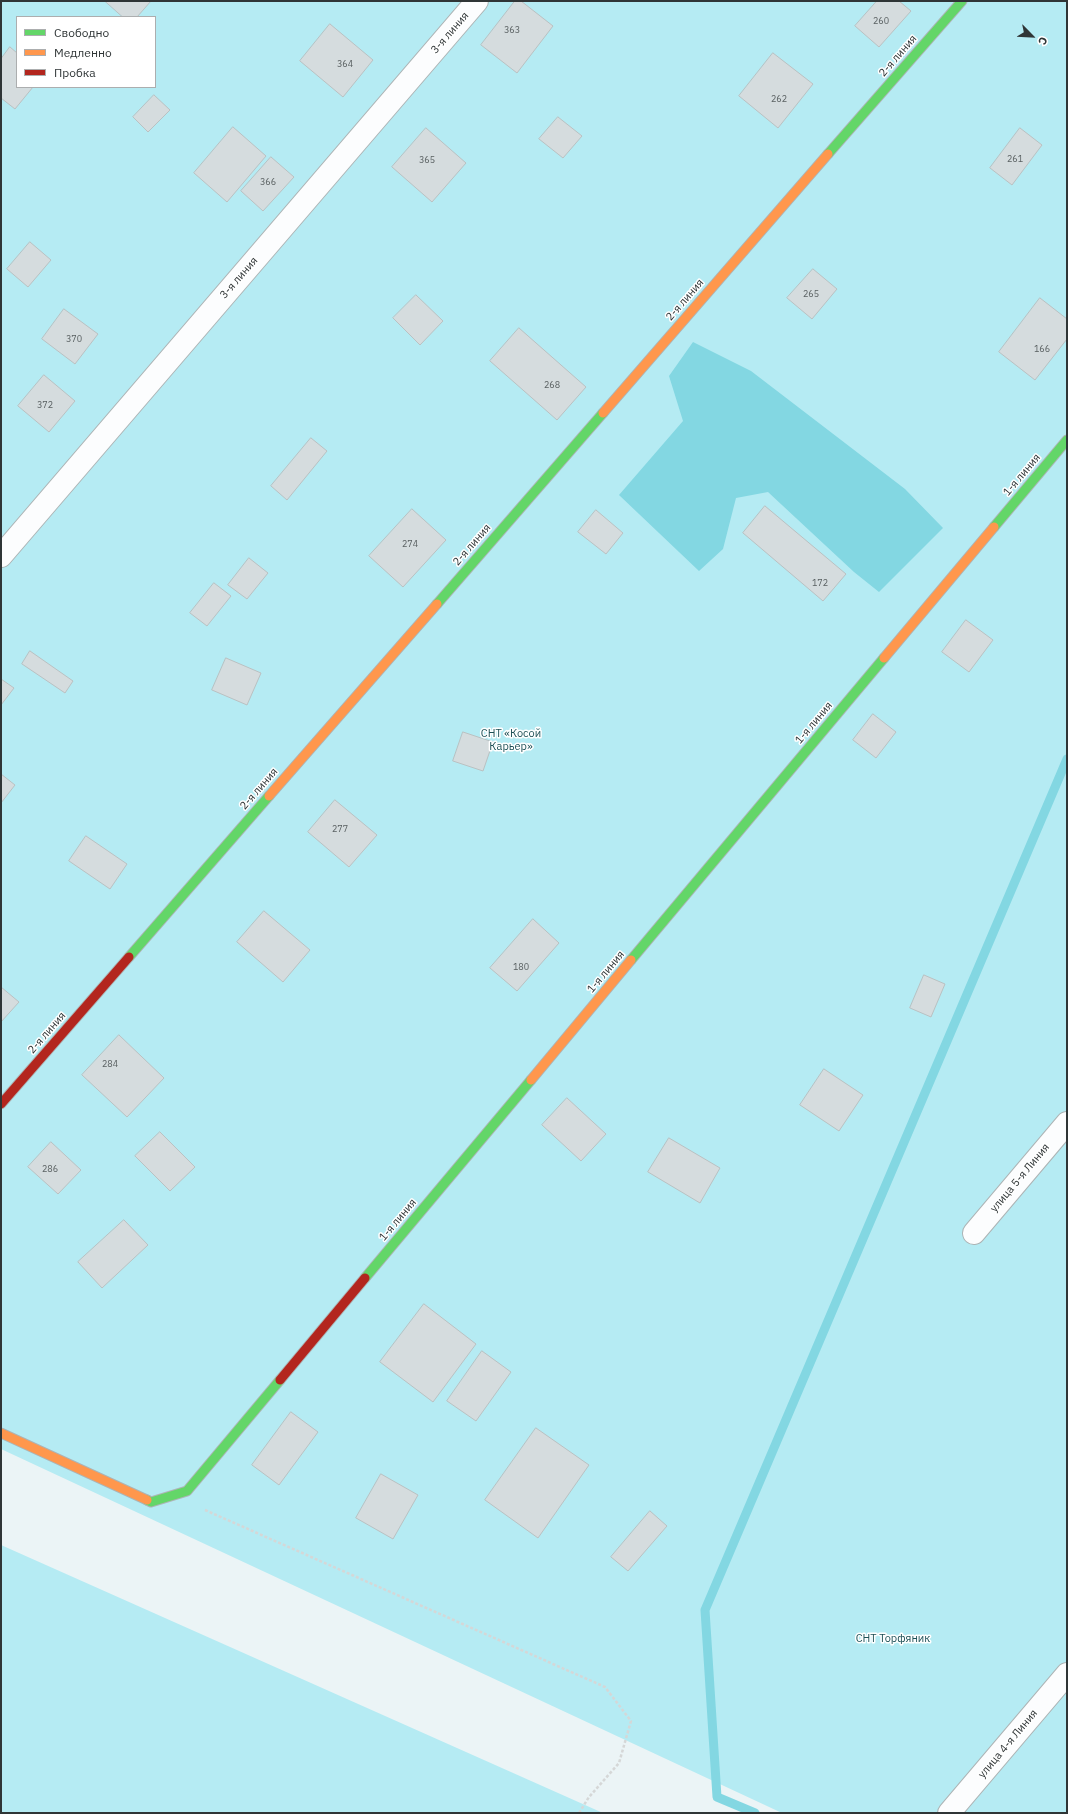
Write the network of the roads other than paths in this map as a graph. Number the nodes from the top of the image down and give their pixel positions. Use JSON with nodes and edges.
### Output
{"nodes":[{"id":1,"x":477,"y":1,"type":"edge"},
{"id":2,"x":962,"y":1,"type":"edge"},
{"id":3,"x":1067,"y":440,"type":"edge"},
{"id":4,"x":1,"y":556,"type":"edge"},
{"id":5,"x":1,"y":1104,"type":"edge"},
{"id":6,"x":1067,"y":1123,"type":"edge"},
{"id":7,"x":974,"y":1233,"type":"dead end"},
{"id":8,"x":1,"y":1433,"type":"edge"},
{"id":9,"x":1067,"y":1674,"type":"edge"},
{"id":10,"x":949,"y":1813,"type":"edge"}],
"edges":[{"from":1,"to":4,"type":"street","name":"3-я линия"},
{"from":2,"to":5,"type":"street","name":"2-я линия"},
{"from":3,"to":8,"type":"street","name":"1-я линия"},
{"from":6,"to":7,"type":"street","name":"улица 5-я Линия"},
{"from":9,"to":10,"type":"street","name":"улица 4-я Линия"}]}
